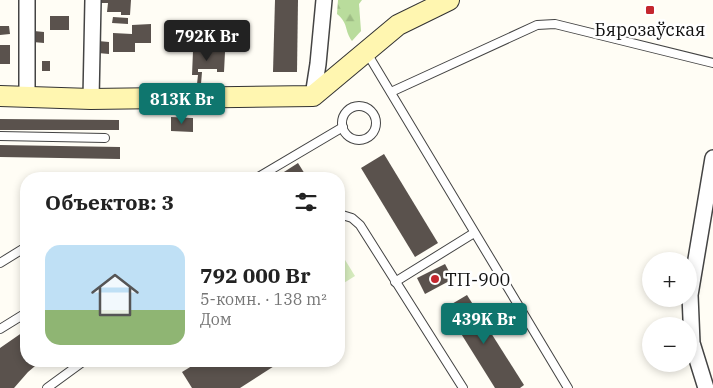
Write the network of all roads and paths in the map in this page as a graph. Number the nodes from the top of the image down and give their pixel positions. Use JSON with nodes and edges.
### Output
{"nodes":[{"id":1,"x":27,"y":0,"type":"edge"},
{"id":2,"x":93,"y":0,"type":"edge"},
{"id":3,"x":324,"y":0,"type":"edge"},
{"id":4,"x":449,"y":0,"type":"edge"},
{"id":5,"x":365,"y":51,"type":"junction"},
{"id":6,"x":713,"y":63,"type":"edge"},
{"id":7,"x":391,"y":92,"type":"junction"},
{"id":8,"x":0,"y":96,"type":"edge"},
{"id":9,"x":27,"y":96,"type":"junction"},
{"id":10,"x":313,"y":96,"type":"junction"},
{"id":11,"x":91,"y":99,"type":"junction"},
{"id":12,"x":343,"y":127,"type":"junction"},
{"id":13,"x":0,"y":136,"type":"edge"},
{"id":14,"x":105,"y":138,"type":"dead end"},
{"id":15,"x":713,"y":158,"type":"edge"},
{"id":16,"x":267,"y":172,"type":"edge"},
{"id":17,"x":345,"y":216,"type":"edge"},
{"id":18,"x":474,"y":233,"type":"junction"},
{"id":19,"x":20,"y":250,"type":"edge"},
{"id":20,"x":0,"y":262,"type":"edge"},
{"id":21,"x":395,"y":282,"type":"junction"},
{"id":22,"x":20,"y":317,"type":"edge"},
{"id":23,"x":0,"y":329,"type":"edge"},
{"id":24,"x":76,"y":367,"type":"edge"},
{"id":25,"x":47,"y":388,"type":"edge"},
{"id":26,"x":463,"y":388,"type":"edge"},
{"id":27,"x":568,"y":388,"type":"edge"},
{"id":28,"x":706,"y":388,"type":"edge"}],
"edges":[{"from":1,"to":9,"type":"street"},
{"from":2,"to":11,"type":"street"},
{"from":3,"to":10,"type":"street"},
{"from":4,"to":5,"type":"street"},
{"from":5,"to":7,"type":"lane"},
{"from":5,"to":10,"type":"street"},
{"from":6,"to":7,"type":"lane"},
{"from":7,"to":18,"type":"lane"},
{"from":8,"to":9,"type":"street"},
{"from":9,"to":11,"type":"street"},
{"from":10,"to":11,"type":"street"},
{"from":12,"to":12,"type":"lane"},
{"from":12,"to":16,"type":"lane"},
{"from":13,"to":14,"type":"lane"},
{"from":15,"to":28,"type":"street"},
{"from":17,"to":21,"type":"lane"},
{"from":18,"to":21,"type":"lane"},
{"from":18,"to":27,"type":"lane"},
{"from":19,"to":20,"type":"lane"},
{"from":21,"to":26,"type":"lane"},
{"from":22,"to":23,"type":"lane"},
{"from":24,"to":25,"type":"lane"}]}
